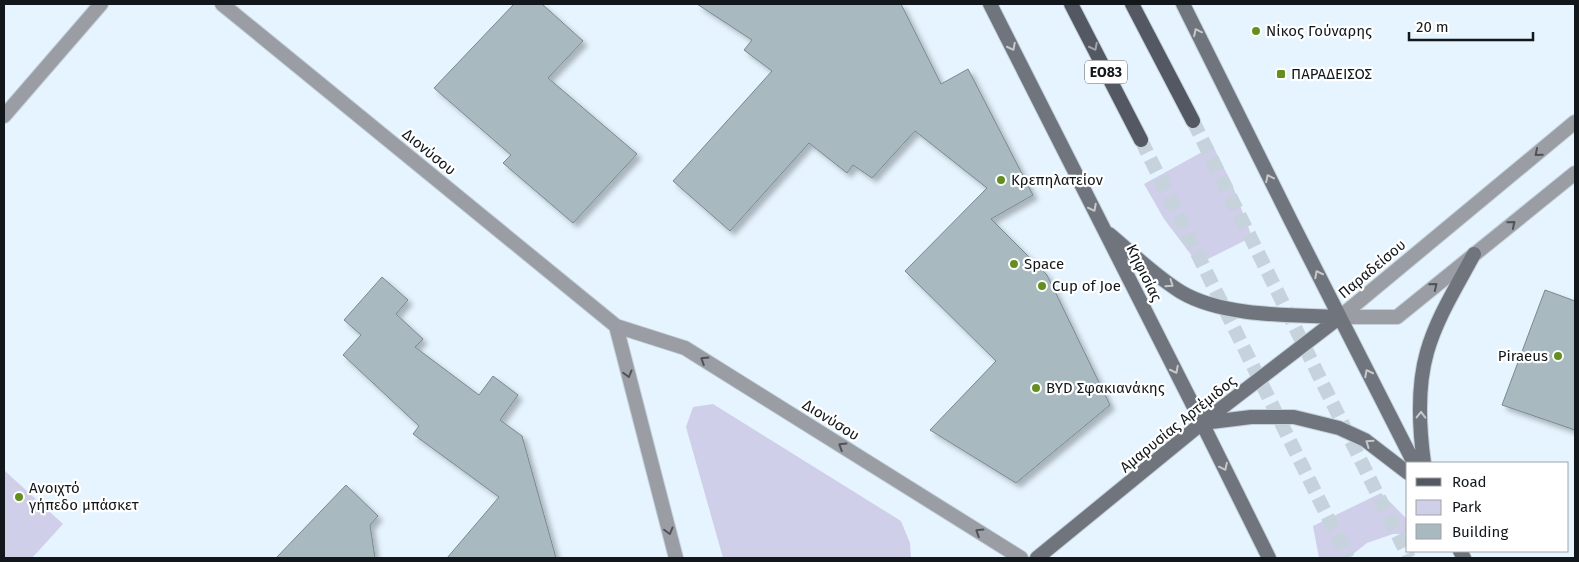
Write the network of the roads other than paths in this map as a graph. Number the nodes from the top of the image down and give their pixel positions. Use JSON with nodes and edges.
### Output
{"nodes":[{"id":1,"x":101,"y":4,"type":"edge"},
{"id":2,"x":222,"y":4,"type":"edge"},
{"id":3,"x":990,"y":4,"type":"edge"},
{"id":4,"x":1071,"y":4,"type":"edge"},
{"id":5,"x":1132,"y":4,"type":"edge"},
{"id":6,"x":1183,"y":4,"type":"edge"},
{"id":7,"x":4,"y":116,"type":"edge"},
{"id":8,"x":1193,"y":121,"type":"tunnel mouth"},
{"id":9,"x":1575,"y":122,"type":"edge"},
{"id":10,"x":1141,"y":140,"type":"tunnel mouth"},
{"id":11,"x":1575,"y":173,"type":"edge"},
{"id":12,"x":1105,"y":231,"type":"junction"},
{"id":13,"x":1474,"y":254,"type":"junction"},
{"id":14,"x":1340,"y":317,"type":"junction"},
{"id":15,"x":616,"y":326,"type":"junction"},
{"id":16,"x":1202,"y":424,"type":"junction"},
{"id":17,"x":1413,"y":462,"type":"edge"},
{"id":18,"x":1424,"y":462,"type":"edge"},
{"id":19,"x":1406,"y":471,"type":"edge"},
{"id":20,"x":676,"y":558,"type":"edge"},
{"id":21,"x":1021,"y":558,"type":"edge"},
{"id":22,"x":1037,"y":558,"type":"edge"},
{"id":23,"x":1269,"y":558,"type":"edge"}],
"edges":[{"from":1,"to":7,"type":"street"},
{"from":2,"to":15,"type":"street","name":"Διονύσου"},
{"from":3,"to":12,"type":"main road","name":"Κηφισίας","one_way":true},
{"from":4,"to":10,"type":"main road","number":"ΕΟ83","one_way":true},
{"from":5,"to":8,"type":"main road"},
{"from":14,"to":6,"type":"main road","one_way":true},
{"from":9,"to":14,"type":"street","name":"Παραδείσου","one_way":true},
{"from":13,"to":11,"type":"street","name":"Παραδείσου","one_way":true},
{"from":12,"to":14,"type":"main road","one_way":true},
{"from":12,"to":16,"type":"main road","name":"Κηφισίας","one_way":true},
{"from":14,"to":13,"type":"street","name":"Παραδείσου","one_way":true},
{"from":18,"to":13,"type":"main road","one_way":true},
{"from":14,"to":16,"type":"main road","name":"Αμαρυσίας Αρτέμιδος"},
{"from":17,"to":14,"type":"main road","one_way":true},
{"from":15,"to":20,"type":"street","one_way":true},
{"from":21,"to":15,"type":"street","name":"Διονύσου","one_way":true},
{"from":19,"to":16,"type":"main road","one_way":true},
{"from":16,"to":22,"type":"main road","name":"Αμαρυσίας Αρτέμιδος"},
{"from":16,"to":23,"type":"main road","name":"Κηφισίας","one_way":true}]}
